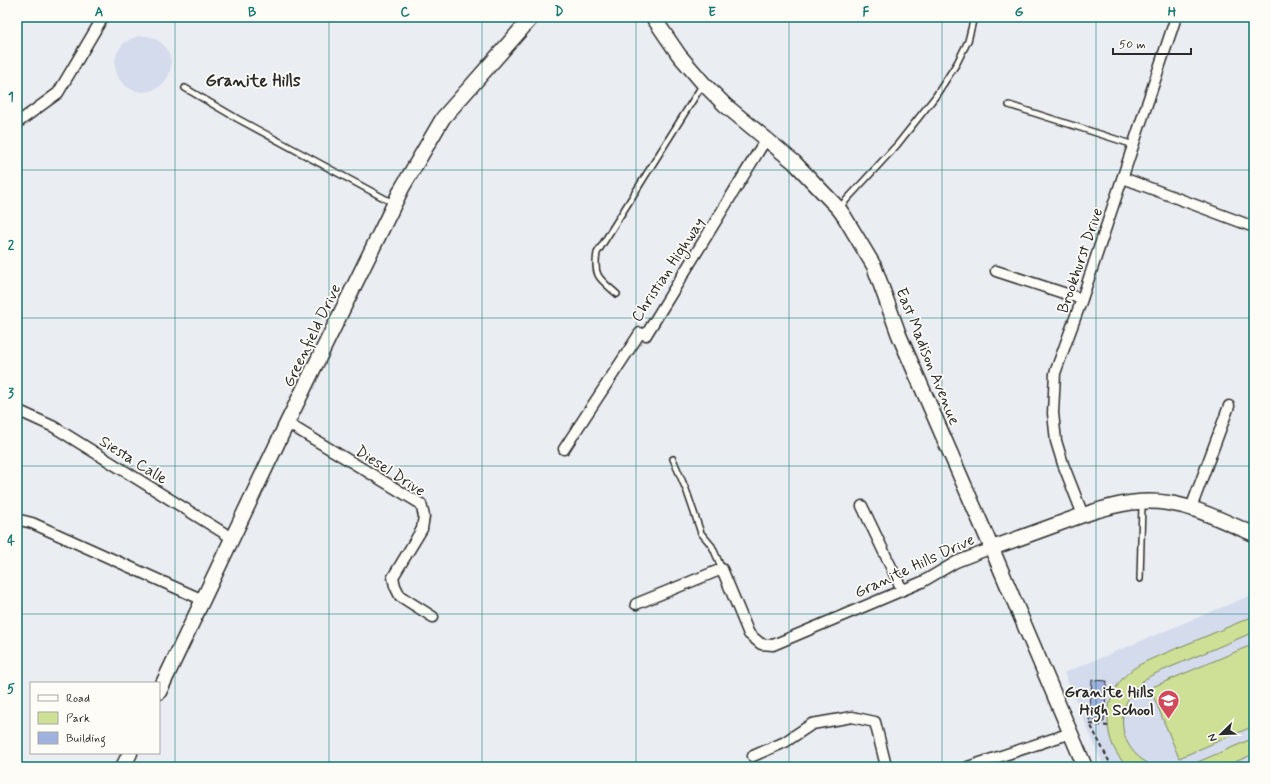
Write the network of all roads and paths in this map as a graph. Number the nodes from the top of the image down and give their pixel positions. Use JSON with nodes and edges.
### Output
{"nodes":[{"id":1,"x":103,"y":17,"type":"edge"},
{"id":2,"x":532,"y":17,"type":"edge"},
{"id":3,"x":652,"y":17,"type":"edge"},
{"id":4,"x":974,"y":17,"type":"edge"},
{"id":5,"x":1176,"y":17,"type":"edge"},
{"id":6,"x":703,"y":83,"type":"junction"},
{"id":7,"x":185,"y":88,"type":"dead end"},
{"id":8,"x":1009,"y":105,"type":"dead end"},
{"id":9,"x":17,"y":123,"type":"edge"},
{"id":10,"x":766,"y":139,"type":"junction"},
{"id":11,"x":1134,"y":145,"type":"junction"},
{"id":12,"x":1123,"y":178,"type":"junction"},
{"id":13,"x":394,"y":203,"type":"junction"},
{"id":14,"x":839,"y":209,"type":"junction"},
{"id":15,"x":1254,"y":227,"type":"edge"},
{"id":16,"x":996,"y":271,"type":"dead end"},
{"id":17,"x":617,"y":294,"type":"dead end"},
{"id":18,"x":1082,"y":299,"type":"junction"},
{"id":19,"x":1229,"y":406,"type":"dead end"},
{"id":20,"x":17,"y":410,"type":"edge"},
{"id":21,"x":287,"y":423,"type":"junction"},
{"id":22,"x":564,"y":450,"type":"dead end"},
{"id":23,"x":673,"y":459,"type":"dead end"},
{"id":24,"x":1142,"y":502,"type":"junction"},
{"id":25,"x":862,"y":506,"type":"dead end"},
{"id":26,"x":1191,"y":508,"type":"junction"},
{"id":27,"x":1083,"y":515,"type":"junction"},
{"id":28,"x":17,"y":520,"type":"edge"},
{"id":29,"x":1254,"y":534,"type":"edge"},
{"id":30,"x":232,"y":538,"type":"junction"},
{"id":31,"x":992,"y":548,"type":"junction"},
{"id":32,"x":722,"y":569,"type":"junction"},
{"id":33,"x":1140,"y":579,"type":"dead end"},
{"id":34,"x":902,"y":590,"type":"junction"},
{"id":35,"x":203,"y":600,"type":"junction"},
{"id":36,"x":636,"y":604,"type":"dead end"},
{"id":37,"x":433,"y":617,"type":"dead end"},
{"id":38,"x":160,"y":690,"type":"edge"},
{"id":39,"x":1108,"y":726,"type":"dead end"},
{"id":40,"x":1071,"y":733,"type":"junction"},
{"id":41,"x":130,"y":754,"type":"edge"},
{"id":42,"x":753,"y":756,"type":"dead end"},
{"id":43,"x":123,"y":767,"type":"edge"},
{"id":44,"x":887,"y":767,"type":"edge"},
{"id":45,"x":968,"y":767,"type":"edge"},
{"id":46,"x":1085,"y":767,"type":"edge"},
{"id":47,"x":1112,"y":767,"type":"edge"}],
"edges":[{"from":1,"to":9,"type":"street"},
{"from":2,"to":13,"type":"street","name":"Greenfield Drive"},
{"from":3,"to":6,"type":"street","name":"East Madison Avenue"},
{"from":4,"to":14,"type":"lane"},
{"from":5,"to":11,"type":"street","name":"Brookhurst Drive"},
{"from":6,"to":10,"type":"street","name":"East Madison Avenue"},
{"from":6,"to":17,"type":"lane"},
{"from":7,"to":13,"type":"lane"},
{"from":8,"to":11,"type":"lane"},
{"from":10,"to":14,"type":"street","name":"East Madison Avenue"},
{"from":10,"to":22,"type":"street","name":"Christian Highway"},
{"from":11,"to":12,"type":"street","name":"Brookhurst Drive"},
{"from":12,"to":15,"type":"street"},
{"from":12,"to":18,"type":"street","name":"Brookhurst Drive"},
{"from":13,"to":21,"type":"street","name":"Greenfield Drive"},
{"from":14,"to":31,"type":"street","name":"East Madison Avenue"},
{"from":16,"to":18,"type":"street"},
{"from":18,"to":27,"type":"street","name":"Brookhurst Drive"},
{"from":19,"to":26,"type":"street"},
{"from":20,"to":30,"type":"street","name":"Siesta Calle"},
{"from":21,"to":30,"type":"street","name":"Greenfield Drive"},
{"from":21,"to":37,"type":"street","name":"Diesel Drive"},
{"from":23,"to":32,"type":"lane"},
{"from":24,"to":26,"type":"street","name":"Granite Hills Drive"},
{"from":24,"to":27,"type":"street","name":"Granite Hills Drive"},
{"from":24,"to":33,"type":"lane"},
{"from":25,"to":34,"type":"street"},
{"from":26,"to":29,"type":"street","name":"Granite Hills Drive"},
{"from":27,"to":31,"type":"street","name":"Granite Hills Drive"},
{"from":28,"to":35,"type":"street"},
{"from":30,"to":35,"type":"street","name":"Greenfield Drive"},
{"from":31,"to":34,"type":"street","name":"Granite Hills Drive"},
{"from":31,"to":40,"type":"street","name":"East Madison Avenue"},
{"from":32,"to":34,"type":"street","name":"Granite Hills Drive"},
{"from":32,"to":36,"type":"street"},
{"from":35,"to":38,"type":"street","name":"Greenfield Drive"},
{"from":39,"to":47,"type":"path"},
{"from":40,"to":45,"type":"street"},
{"from":40,"to":46,"type":"street","name":"East Madison Avenue"},
{"from":41,"to":43,"type":"street"},
{"from":42,"to":44,"type":"street"}]}
